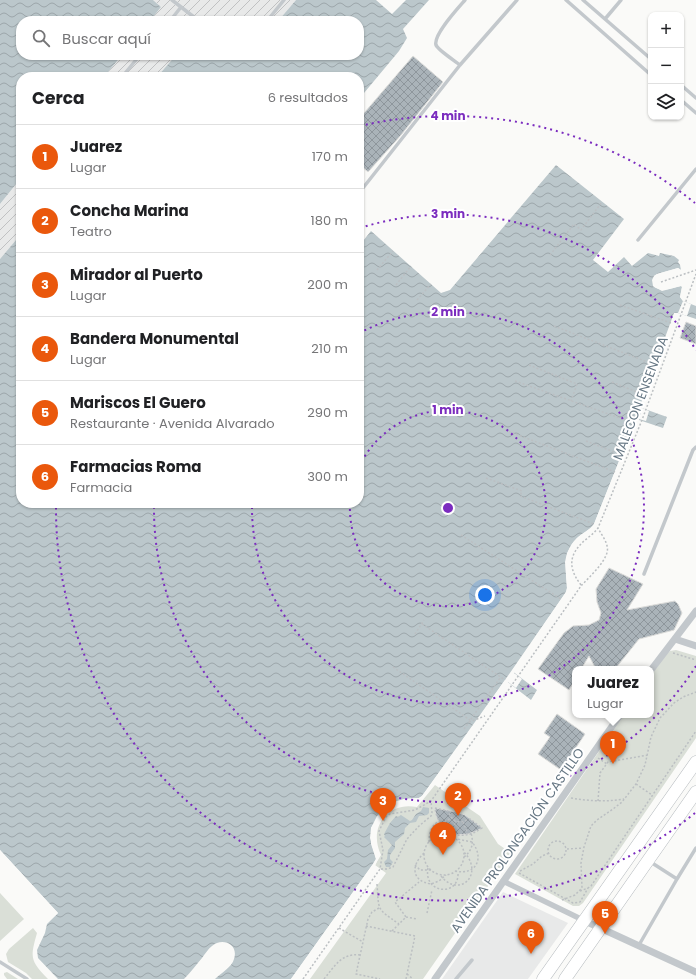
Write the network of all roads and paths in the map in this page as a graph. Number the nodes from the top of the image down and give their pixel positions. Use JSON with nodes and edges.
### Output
{"nodes":[{"id":1,"x":172,"y":0,"type":"edge"},
{"id":2,"x":284,"y":0,"type":"edge"},
{"id":3,"x":465,"y":0,"type":"edge"},
{"id":4,"x":517,"y":0,"type":"edge"},
{"id":5,"x":566,"y":0,"type":"edge"},
{"id":6,"x":583,"y":0,"type":"edge"},
{"id":7,"x":621,"y":0,"type":"edge"},
{"id":8,"x":181,"y":7,"type":"junction"},
{"id":9,"x":174,"y":16,"type":"edge"},
{"id":10,"x":193,"y":16,"type":"edge"},
{"id":11,"x":271,"y":16,"type":"edge"},
{"id":12,"x":605,"y":19,"type":"junction"},
{"id":13,"x":648,"y":56,"type":"edge"},
{"id":14,"x":136,"y":60,"type":"edge"},
{"id":15,"x":460,"y":66,"type":"junction"},
{"id":16,"x":126,"y":72,"type":"edge"},
{"id":17,"x":648,"y":72,"type":"edge"},
{"id":18,"x":684,"y":88,"type":"edge"},
{"id":19,"x":696,"y":98,"type":"edge"},
{"id":20,"x":684,"y":103,"type":"edge"},
{"id":21,"x":696,"y":113,"type":"edge"},
{"id":22,"x":696,"y":169,"type":"edge"},
{"id":23,"x":364,"y":187,"type":"edge"},
{"id":24,"x":602,"y":202,"type":"dead end"},
{"id":25,"x":638,"y":240,"type":"dead end"},
{"id":26,"x":393,"y":251,"type":"dead end"},
{"id":27,"x":550,"y":255,"type":"dead end"},
{"id":28,"x":411,"y":266,"type":"dead end"},
{"id":29,"x":377,"y":270,"type":"dead end"},
{"id":30,"x":696,"y":270,"type":"edge"},
{"id":31,"x":696,"y":274,"type":"edge"},
{"id":32,"x":661,"y":282,"type":"dead end"},
{"id":33,"x":431,"y":284,"type":"dead end"},
{"id":34,"x":396,"y":285,"type":"dead end"},
{"id":35,"x":417,"y":300,"type":"dead end"},
{"id":36,"x":620,"y":305,"type":"dead end"},
{"id":37,"x":671,"y":323,"type":"dead end"},
{"id":38,"x":554,"y":326,"type":"dead end"},
{"id":39,"x":529,"y":365,"type":"dead end"},
{"id":40,"x":655,"y":365,"type":"dead end"},
{"id":41,"x":515,"y":381,"type":"dead end"},
{"id":42,"x":612,"y":382,"type":"dead end"},
{"id":43,"x":644,"y":395,"type":"dead end"},
{"id":44,"x":571,"y":401,"type":"junction"},
{"id":45,"x":634,"y":423,"type":"dead end"},
{"id":46,"x":505,"y":430,"type":"dead end"},
{"id":47,"x":586,"y":441,"type":"dead end"},
{"id":48,"x":696,"y":447,"type":"edge"},
{"id":49,"x":622,"y":454,"type":"dead end"},
{"id":50,"x":615,"y":472,"type":"dead end"},
{"id":51,"x":486,"y":478,"type":"dead end"},
{"id":52,"x":594,"y":524,"type":"dead end"},
{"id":53,"x":598,"y":528,"type":"junction"},
{"id":54,"x":461,"y":535,"type":"dead end"},
{"id":55,"x":644,"y":574,"type":"dead end"},
{"id":56,"x":581,"y":586,"type":"junction"},
{"id":57,"x":561,"y":599,"type":"dead end"},
{"id":58,"x":696,"y":611,"type":"edge"},
{"id":59,"x":424,"y":620,"type":"dead end"},
{"id":60,"x":422,"y":624,"type":"junction"},
{"id":61,"x":415,"y":634,"type":"dead end"},
{"id":62,"x":675,"y":640,"type":"junction"},
{"id":63,"x":696,"y":646,"type":"edge"},
{"id":64,"x":669,"y":655,"type":"dead end"},
{"id":65,"x":696,"y":660,"type":"edge"},
{"id":66,"x":654,"y":666,"type":"edge"},
{"id":67,"x":393,"y":667,"type":"dead end"},
{"id":68,"x":500,"y":678,"type":"junction"},
{"id":69,"x":505,"y":680,"type":"dead end"},
{"id":70,"x":696,"y":692,"type":"edge"},
{"id":71,"x":485,"y":716,"type":"dead end"},
{"id":72,"x":618,"y":718,"type":"edge"},
{"id":73,"x":470,"y":720,"type":"junction"},
{"id":74,"x":469,"y":722,"type":"junction"},
{"id":75,"x":464,"y":729,"type":"dead end"},
{"id":76,"x":696,"y":731,"type":"edge"},
{"id":77,"x":648,"y":755,"type":"junction"},
{"id":78,"x":595,"y":759,"type":"dead end"},
{"id":79,"x":696,"y":762,"type":"edge"},
{"id":80,"x":606,"y":764,"type":"junction"},
{"id":81,"x":636,"y":784,"type":"junction"},
{"id":82,"x":696,"y":792,"type":"edge"},
{"id":83,"x":572,"y":793,"type":"dead end"},
{"id":84,"x":652,"y":795,"type":"junction"},
{"id":85,"x":624,"y":799,"type":"junction"},
{"id":86,"x":431,"y":801,"type":"junction"},
{"id":87,"x":598,"y":801,"type":"junction"},
{"id":88,"x":451,"y":818,"type":"junction"},
{"id":89,"x":439,"y":821,"type":"junction"},
{"id":90,"x":456,"y":821,"type":"junction"},
{"id":91,"x":463,"y":822,"type":"junction"},
{"id":92,"x":440,"y":824,"type":"junction"},
{"id":93,"x":433,"y":826,"type":"junction"},
{"id":94,"x":452,"y":833,"type":"junction"},
{"id":95,"x":471,"y":833,"type":"junction"},
{"id":96,"x":468,"y":834,"type":"junction"},
{"id":97,"x":445,"y":835,"type":"junction"},
{"id":98,"x":456,"y":839,"type":"junction"},
{"id":99,"x":429,"y":842,"type":"junction"},
{"id":100,"x":472,"y":842,"type":"junction"},
{"id":101,"x":584,"y":848,"type":"junction"},
{"id":102,"x":696,"y":848,"type":"edge"},
{"id":103,"x":567,"y":849,"type":"junction"},
{"id":104,"x":463,"y":851,"type":"junction"},
{"id":105,"x":424,"y":852,"type":"junction"},
{"id":106,"x":549,"y":853,"type":"junction"},
{"id":107,"x":467,"y":855,"type":"junction"},
{"id":108,"x":464,"y":858,"type":"junction"},
{"id":109,"x":648,"y":861,"type":"junction"},
{"id":110,"x":415,"y":865,"type":"junction"},
{"id":111,"x":522,"y":866,"type":"dead end"},
{"id":112,"x":428,"y":868,"type":"junction"},
{"id":113,"x":380,"y":869,"type":"junction"},
{"id":114,"x":458,"y":869,"type":"junction"},
{"id":115,"x":472,"y":869,"type":"junction"},
{"id":116,"x":431,"y":870,"type":"junction"},
{"id":117,"x":427,"y":871,"type":"junction"},
{"id":118,"x":455,"y":871,"type":"junction"},
{"id":119,"x":458,"y":872,"type":"junction"},
{"id":120,"x":518,"y":872,"type":"junction"},
{"id":121,"x":515,"y":874,"type":"dead end"},
{"id":122,"x":441,"y":875,"type":"junction"},
{"id":123,"x":446,"y":875,"type":"junction"},
{"id":124,"x":443,"y":878,"type":"junction"},
{"id":125,"x":677,"y":879,"type":"junction"},
{"id":126,"x":503,"y":881,"type":"junction"},
{"id":127,"x":419,"y":882,"type":"dead end"},
{"id":128,"x":377,"y":884,"type":"dead end"},
{"id":129,"x":431,"y":884,"type":"junction"},
{"id":130,"x":454,"y":885,"type":"junction"},
{"id":131,"x":588,"y":888,"type":"junction"},
{"id":132,"x":432,"y":890,"type":"dead end"},
{"id":133,"x":580,"y":891,"type":"junction"},
{"id":134,"x":566,"y":898,"type":"junction"},
{"id":135,"x":562,"y":900,"type":"dead end"},
{"id":136,"x":379,"y":908,"type":"junction"},
{"id":137,"x":427,"y":913,"type":"dead end"},
{"id":138,"x":406,"y":917,"type":"junction"},
{"id":139,"x":417,"y":919,"type":"dead end"},
{"id":140,"x":585,"y":921,"type":"junction"},
{"id":141,"x":399,"y":925,"type":"junction"},
{"id":142,"x":366,"y":926,"type":"junction"},
{"id":143,"x":339,"y":928,"type":"junction"},
{"id":144,"x":601,"y":928,"type":"junction"},
{"id":145,"x":392,"y":931,"type":"junction"},
{"id":146,"x":363,"y":942,"type":"junction"},
{"id":147,"x":639,"y":946,"type":"junction"},
{"id":148,"x":360,"y":955,"type":"junction"},
{"id":149,"x":472,"y":960,"type":"dead end"},
{"id":150,"x":0,"y":962,"type":"edge"},
{"id":151,"x":696,"y":972,"type":"edge"},
{"id":152,"x":407,"y":974,"type":"junction"},
{"id":153,"x":28,"y":979,"type":"edge"},
{"id":154,"x":303,"y":979,"type":"edge"},
{"id":155,"x":324,"y":979,"type":"edge"},
{"id":156,"x":380,"y":979,"type":"edge"},
{"id":157,"x":406,"y":979,"type":"edge"},
{"id":158,"x":413,"y":979,"type":"edge"},
{"id":159,"x":435,"y":979,"type":"edge"},
{"id":160,"x":456,"y":979,"type":"edge"},
{"id":161,"x":543,"y":979,"type":"edge"},
{"id":162,"x":565,"y":979,"type":"edge"}],
"edges":[{"from":1,"to":8,"type":"lane"},
{"from":2,"to":11,"type":"lane"},
{"from":3,"to":15,"type":"lane"},
{"from":4,"to":15,"type":"lane"},
{"from":5,"to":17,"type":"lane"},
{"from":6,"to":12,"type":"lane"},
{"from":7,"to":12,"type":"lane"},
{"from":8,"to":9,"type":"lane"},
{"from":8,"to":10,"type":"lane"},
{"from":12,"to":13,"type":"lane"},
{"from":14,"to":16,"type":"lane"},
{"from":15,"to":23,"type":"lane"},
{"from":18,"to":19,"type":"lane"},
{"from":20,"to":21,"type":"lane"},
{"from":22,"to":25,"type":"lane"},
{"from":24,"to":27,"type":"path"},
{"from":26,"to":29,"type":"path"},
{"from":28,"to":34,"type":"path"},
{"from":30,"to":32,"type":"path"},
{"from":31,"to":53,"type":"path","name":"MALECON ENSENADA"},
{"from":33,"to":35,"type":"path"},
{"from":36,"to":37,"type":"path"},
{"from":38,"to":40,"type":"path"},
{"from":39,"to":44,"type":"path"},
{"from":41,"to":44,"type":"path"},
{"from":42,"to":43,"type":"path"},
{"from":44,"to":45,"type":"path"},
{"from":46,"to":50,"type":"path"},
{"from":47,"to":49,"type":"path"},
{"from":48,"to":55,"type":"lane"},
{"from":51,"to":52,"type":"path"},
{"from":53,"to":56,"type":"path"},
{"from":53,"to":56,"type":"path","name":"MALECON ENSENADA"},
{"from":54,"to":57,"type":"path"},
{"from":56,"to":86,"type":"path"},
{"from":58,"to":62,"type":"street"},
{"from":59,"to":60,"type":"path"},
{"from":60,"to":61,"type":"path"},
{"from":60,"to":68,"type":"path"},
{"from":62,"to":63,"type":"street"},
{"from":62,"to":66,"type":"street"},
{"from":64,"to":65,"type":"path"},
{"from":67,"to":73,"type":"path"},
{"from":68,"to":69,"type":"path"},
{"from":68,"to":73,"type":"path"},
{"from":70,"to":77,"type":"path"},
{"from":71,"to":74,"type":"path"},
{"from":72,"to":126,"type":"street","name":"AVENIDA PROLONGACIÓN CASTILLO"},
{"from":73,"to":74,"type":"path"},
{"from":74,"to":75,"type":"path"},
{"from":76,"to":84,"type":"path"},
{"from":77,"to":80,"type":"path"},
{"from":77,"to":81,"type":"path"},
{"from":78,"to":80,"type":"path"},
{"from":79,"to":140,"type":"highway"},
{"from":80,"to":87,"type":"path"},
{"from":81,"to":84,"type":"path"},
{"from":81,"to":85,"type":"path"},
{"from":82,"to":109,"type":"highway"},
{"from":83,"to":87,"type":"path"},
{"from":84,"to":131,"type":"path"},
{"from":85,"to":87,"type":"path"},
{"from":85,"to":101,"type":"path"},
{"from":86,"to":113,"type":"path"},
{"from":86,"to":113,"type":"path"},
{"from":88,"to":89,"type":"path"},
{"from":88,"to":90,"type":"path"},
{"from":88,"to":92,"type":"path"},
{"from":89,"to":92,"type":"path"},
{"from":89,"to":93,"type":"path"},
{"from":90,"to":91,"type":"path"},
{"from":90,"to":94,"type":"path"},
{"from":91,"to":95,"type":"path"},
{"from":91,"to":96,"type":"path"},
{"from":92,"to":94,"type":"path"},
{"from":93,"to":97,"type":"path"},
{"from":93,"to":99,"type":"path"},
{"from":94,"to":96,"type":"path"},
{"from":95,"to":96,"type":"path"},
{"from":95,"to":100,"type":"path"},
{"from":97,"to":98,"type":"path"},
{"from":97,"to":99,"type":"path"},
{"from":98,"to":100,"type":"path"},
{"from":98,"to":104,"type":"path"},
{"from":99,"to":105,"type":"path"},
{"from":100,"to":107,"type":"path"},
{"from":100,"to":115,"type":"path"},
{"from":101,"to":103,"type":"path"},
{"from":101,"to":133,"type":"path"},
{"from":102,"to":125,"type":"lane"},
{"from":103,"to":106,"type":"path"},
{"from":103,"to":106,"type":"path"},
{"from":104,"to":107,"type":"path"},
{"from":104,"to":108,"type":"path"},
{"from":105,"to":110,"type":"path"},
{"from":105,"to":112,"type":"path"},
{"from":106,"to":120,"type":"path"},
{"from":107,"to":108,"type":"path"},
{"from":107,"to":115,"type":"path"},
{"from":108,"to":114,"type":"path"},
{"from":109,"to":125,"type":"lane"},
{"from":109,"to":144,"type":"highway"},
{"from":110,"to":117,"type":"path"},
{"from":110,"to":129,"type":"path"},
{"from":111,"to":120,"type":"path"},
{"from":112,"to":116,"type":"path"},
{"from":112,"to":117,"type":"path"},
{"from":113,"to":143,"type":"path"},
{"from":114,"to":118,"type":"path"},
{"from":114,"to":119,"type":"path"},
{"from":115,"to":119,"type":"path"},
{"from":115,"to":130,"type":"path"},
{"from":116,"to":117,"type":"path"},
{"from":116,"to":122,"type":"path"},
{"from":117,"to":129,"type":"path"},
{"from":118,"to":119,"type":"path"},
{"from":118,"to":123,"type":"path"},
{"from":119,"to":130,"type":"path"},
{"from":120,"to":121,"type":"path"},
{"from":120,"to":134,"type":"path"},
{"from":122,"to":123,"type":"path"},
{"from":122,"to":124,"type":"path"},
{"from":123,"to":124,"type":"path"},
{"from":124,"to":129,"type":"path"},
{"from":124,"to":130,"type":"path"},
{"from":125,"to":147,"type":"lane"},
{"from":126,"to":140,"type":"street"},
{"from":126,"to":159,"type":"street","name":"AVENIDA PROLONGACIÓN CASTILLO"},
{"from":127,"to":138,"type":"path"},
{"from":128,"to":136,"type":"path"},
{"from":129,"to":130,"type":"path"},
{"from":131,"to":133,"type":"path"},
{"from":131,"to":134,"type":"path"},
{"from":132,"to":137,"type":"path"},
{"from":133,"to":134,"type":"path"},
{"from":134,"to":135,"type":"path"},
{"from":136,"to":141,"type":"path"},
{"from":136,"to":142,"type":"path"},
{"from":138,"to":139,"type":"path"},
{"from":138,"to":141,"type":"path"},
{"from":140,"to":144,"type":"street"},
{"from":140,"to":161,"type":"highway"},
{"from":141,"to":145,"type":"path"},
{"from":142,"to":145,"type":"path"},
{"from":142,"to":146,"type":"path"},
{"from":143,"to":146,"type":"path"},
{"from":143,"to":154,"type":"path"},
{"from":144,"to":147,"type":"street"},
{"from":144,"to":162,"type":"highway"},
{"from":145,"to":152,"type":"path"},
{"from":146,"to":148,"type":"path"},
{"from":147,"to":151,"type":"street"},
{"from":148,"to":155,"type":"path"},
{"from":148,"to":156,"type":"path"},
{"from":149,"to":160,"type":"lane"},
{"from":150,"to":153,"type":"lane"},
{"from":152,"to":157,"type":"path"},
{"from":152,"to":158,"type":"path"}]}
